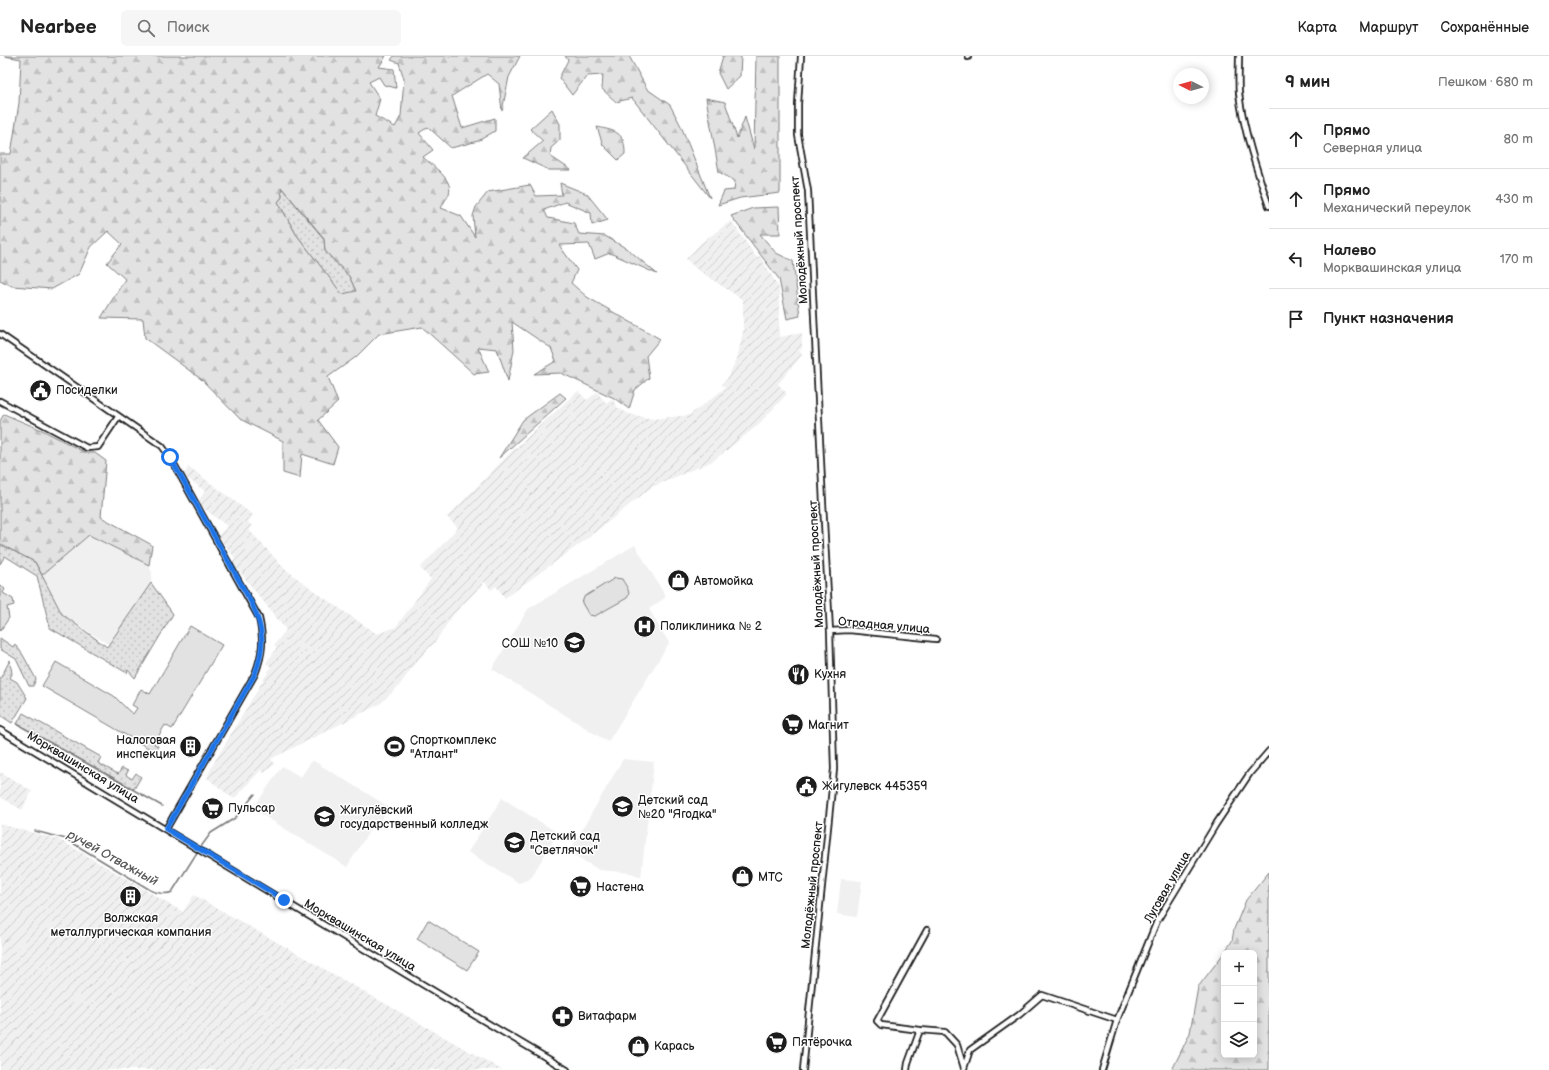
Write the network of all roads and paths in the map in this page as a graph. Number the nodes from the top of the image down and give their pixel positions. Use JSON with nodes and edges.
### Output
{"nodes":[{"id":1,"x":802,"y":56,"type":"edge"},
{"id":2,"x":1239,"y":56,"type":"edge"},
{"id":3,"x":1269,"y":206,"type":"edge"},
{"id":4,"x":0,"y":334,"type":"edge"},
{"id":5,"x":0,"y":401,"type":"edge"},
{"id":6,"x":118,"y":417,"type":"junction"},
{"id":7,"x":830,"y":631,"type":"junction"},
{"id":8,"x":936,"y":639,"type":"dead end"},
{"id":9,"x":0,"y":730,"type":"edge"},
{"id":10,"x":1269,"y":752,"type":"edge"},
{"id":11,"x":166,"y":829,"type":"junction"},
{"id":12,"x":927,"y":930,"type":"dead end"},
{"id":13,"x":1117,"y":1020,"type":"junction"},
{"id":14,"x":920,"y":1030,"type":"junction"},
{"id":15,"x":964,"y":1069,"type":"edge"},
{"id":16,"x":567,"y":1070,"type":"edge"},
{"id":17,"x":803,"y":1070,"type":"edge"},
{"id":18,"x":907,"y":1070,"type":"edge"},
{"id":19,"x":1102,"y":1070,"type":"edge"}],
"edges":[{"from":1,"to":7,"type":"street","name":"Молодёжный проспект"},
{"from":2,"to":3,"type":"street"},
{"from":4,"to":6,"type":"street"},
{"from":5,"to":6,"type":"street"},
{"from":6,"to":11,"type":"street"},
{"from":7,"to":8,"type":"street","name":"Отрадная улица"},
{"from":7,"to":17,"type":"street","name":"Молодёжный проспект"},
{"from":9,"to":11,"type":"street","name":"Морквашинская улица"},
{"from":10,"to":13,"type":"street","name":"Луговая улица"},
{"from":11,"to":16,"type":"street","name":"Морквашинская улица"},
{"from":12,"to":14,"type":"street"},
{"from":13,"to":15,"type":"street"},
{"from":13,"to":19,"type":"street","name":"Луговая улица"},
{"from":14,"to":15,"type":"street"},
{"from":14,"to":18,"type":"street"}]}
